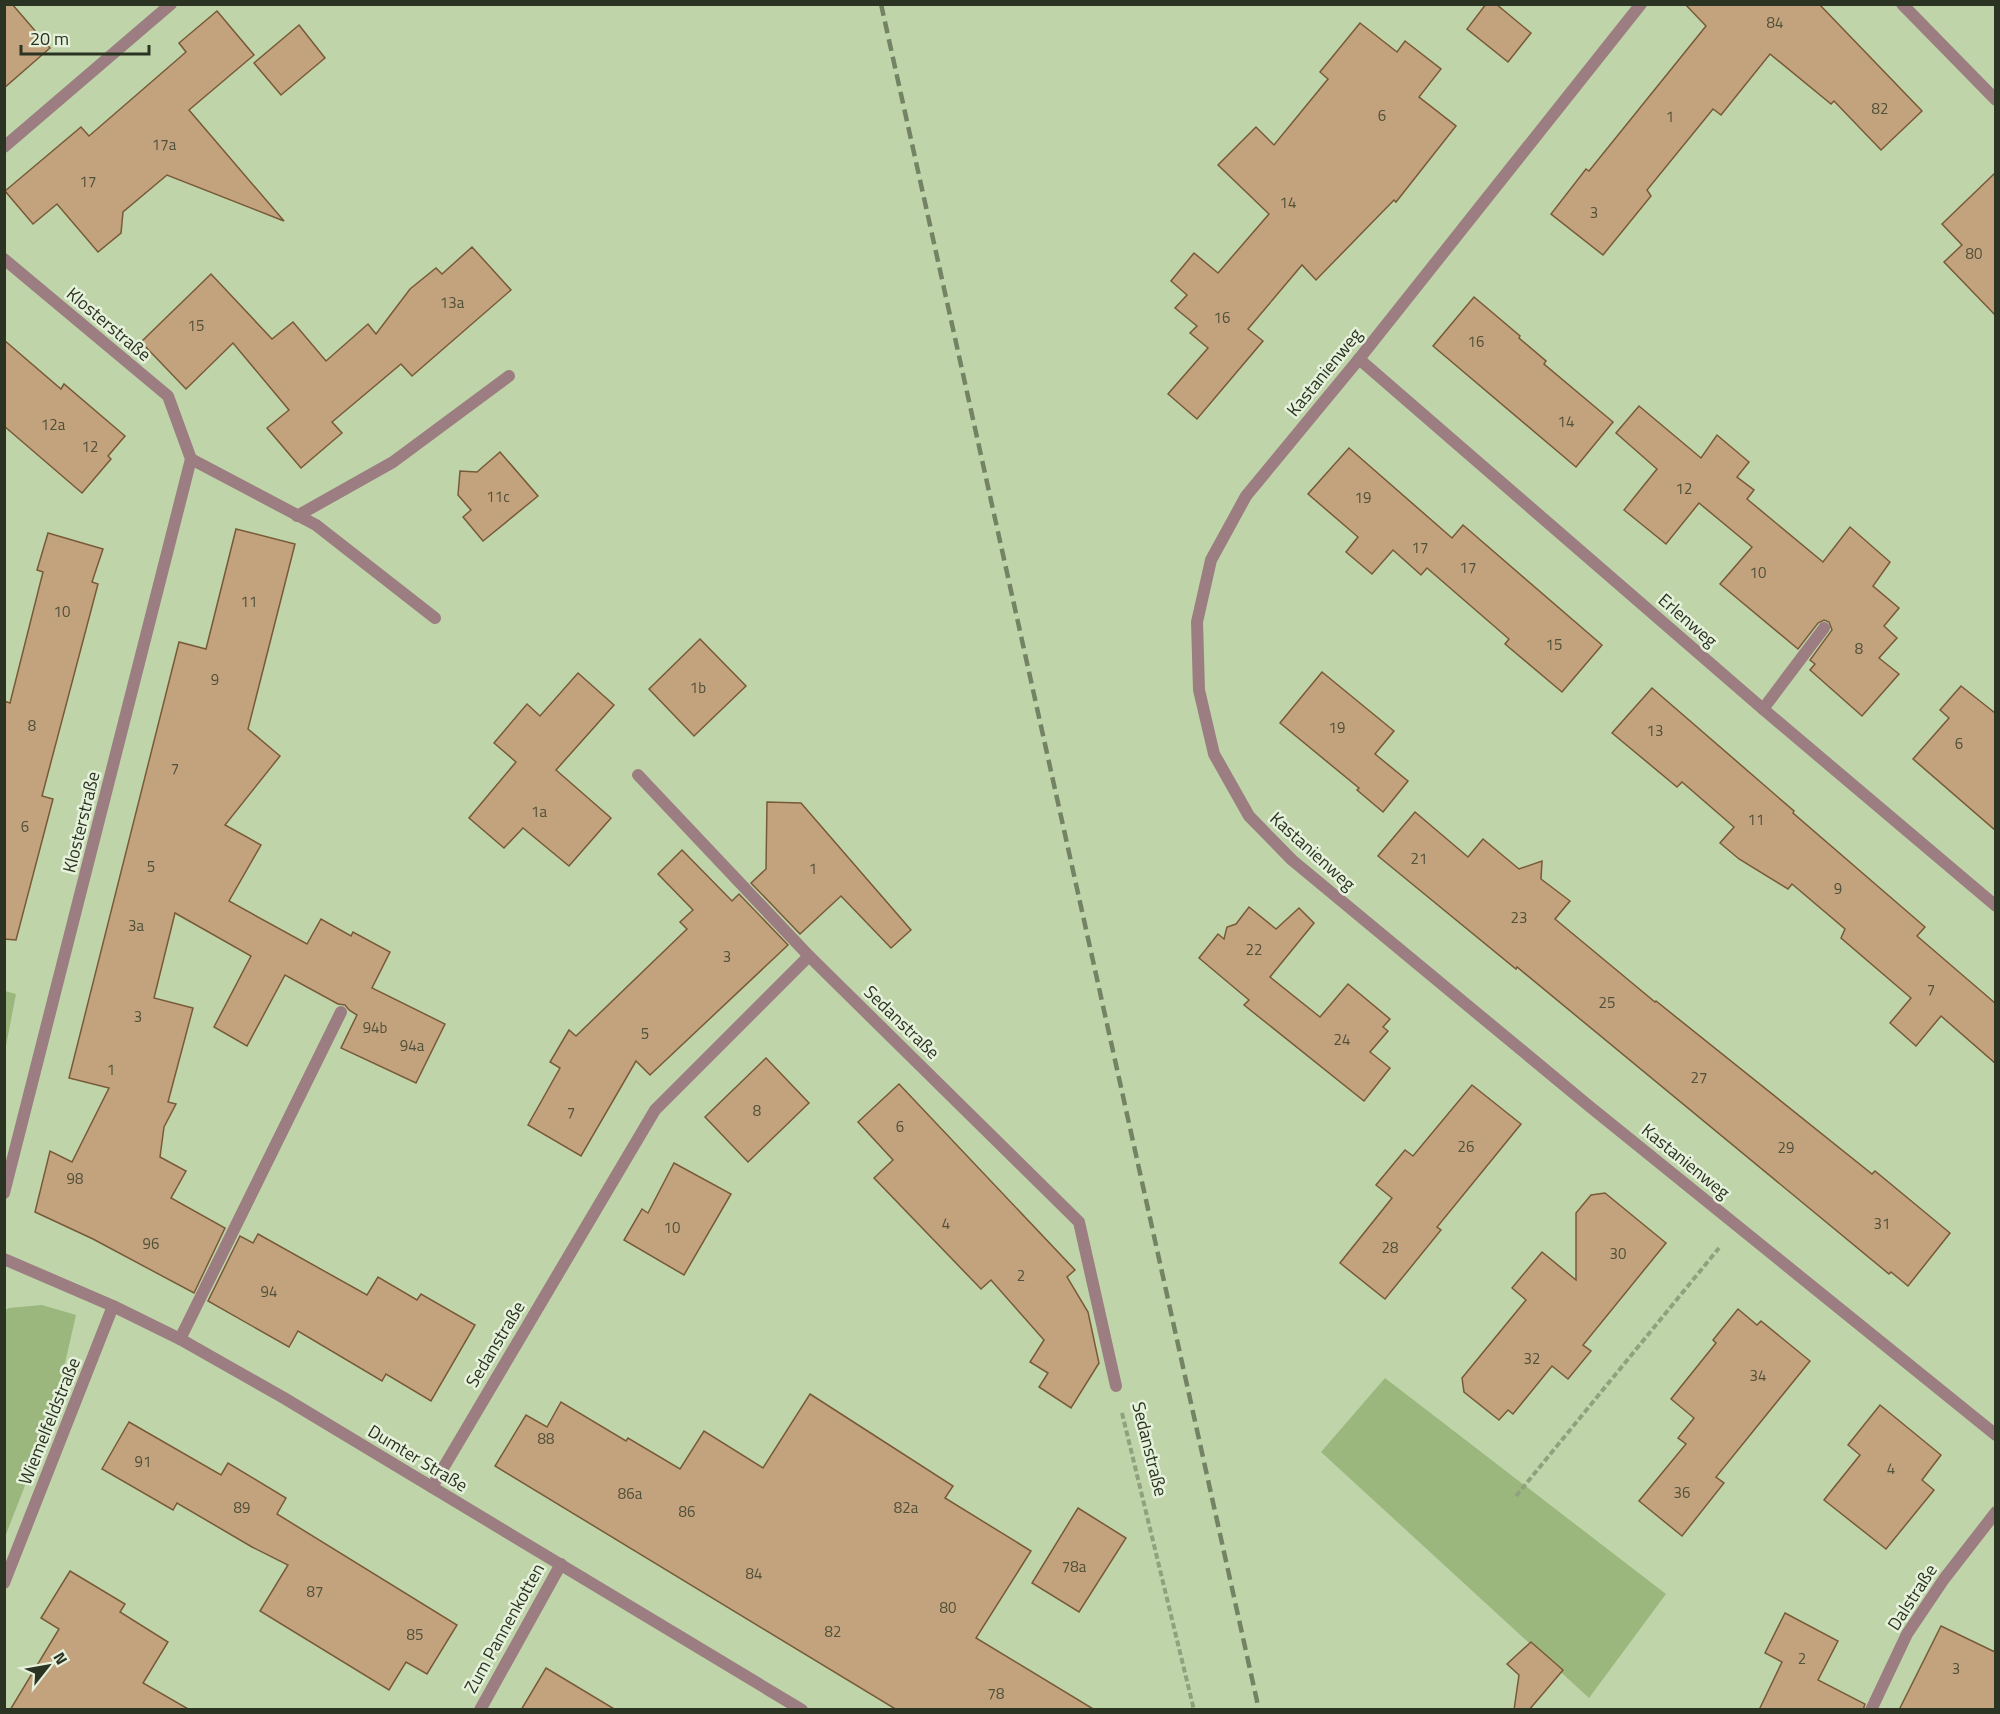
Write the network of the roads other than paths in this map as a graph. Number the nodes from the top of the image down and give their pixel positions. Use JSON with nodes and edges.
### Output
{"nodes":[{"id":1,"x":171,"y":4,"type":"edge"},
{"id":2,"x":1641,"y":4,"type":"edge"},
{"id":3,"x":1902,"y":4,"type":"edge"},
{"id":4,"x":1995,"y":100,"type":"edge"},
{"id":5,"x":4,"y":147,"type":"edge"},
{"id":6,"x":4,"y":259,"type":"edge"},
{"id":7,"x":1359,"y":359,"type":"junction"},
{"id":8,"x":509,"y":376,"type":"dead end"},
{"id":9,"x":191,"y":459,"type":"junction"},
{"id":10,"x":297,"y":516,"type":"junction"},
{"id":11,"x":435,"y":618,"type":"dead end"},
{"id":12,"x":1824,"y":628,"type":"dead end"},
{"id":13,"x":1763,"y":709,"type":"junction"},
{"id":14,"x":638,"y":775,"type":"dead end"},
{"id":15,"x":1995,"y":906,"type":"edge"},
{"id":16,"x":809,"y":956,"type":"junction"},
{"id":17,"x":341,"y":1012,"type":"dead end"},
{"id":18,"x":4,"y":1193,"type":"edge"},
{"id":19,"x":4,"y":1259,"type":"edge"},
{"id":20,"x":114,"y":1306,"type":"junction"},
{"id":21,"x":180,"y":1339,"type":"junction"},
{"id":22,"x":1116,"y":1386,"type":"road end"},
{"id":23,"x":1995,"y":1436,"type":"edge"},
{"id":24,"x":432,"y":1487,"type":"junction"},
{"id":25,"x":1995,"y":1512,"type":"edge"},
{"id":26,"x":561,"y":1564,"type":"junction"},
{"id":27,"x":4,"y":1583,"type":"edge"},
{"id":28,"x":480,"y":1710,"type":"edge"},
{"id":29,"x":802,"y":1710,"type":"edge"},
{"id":30,"x":1870,"y":1710,"type":"edge"}],
"edges":[{"from":1,"to":5,"type":"street"},
{"from":2,"to":7,"type":"street","name":"Kastanienweg"},
{"from":3,"to":4,"type":"street"},
{"from":6,"to":9,"type":"street","name":"Klosterstraße"},
{"from":7,"to":13,"type":"street","name":"Erlenweg"},
{"from":7,"to":23,"type":"street","name":"Kastanienweg"},
{"from":8,"to":10,"type":"street"},
{"from":9,"to":10,"type":"street"},
{"from":9,"to":18,"type":"street","name":"Klosterstraße"},
{"from":10,"to":11,"type":"street"},
{"from":12,"to":13,"type":"street"},
{"from":13,"to":15,"type":"street","name":"Erlenweg"},
{"from":14,"to":16,"type":"street"},
{"from":16,"to":22,"type":"street","name":"Sedanstraße"},
{"from":16,"to":24,"type":"street","name":"Sedanstraße"},
{"from":17,"to":21,"type":"street"},
{"from":19,"to":20,"type":"street","name":"Dumter Straße"},
{"from":20,"to":21,"type":"street","name":"Dumter Straße"},
{"from":20,"to":27,"type":"street","name":"Wiemelfeldstraße"},
{"from":21,"to":24,"type":"street","name":"Dumter Straße"},
{"from":24,"to":26,"type":"street","name":"Dumter Straße"},
{"from":25,"to":30,"type":"street","name":"Dalstraße"},
{"from":26,"to":28,"type":"street","name":"Zum Pannenkotten"},
{"from":26,"to":29,"type":"street","name":"Dumter Straße"}]}
